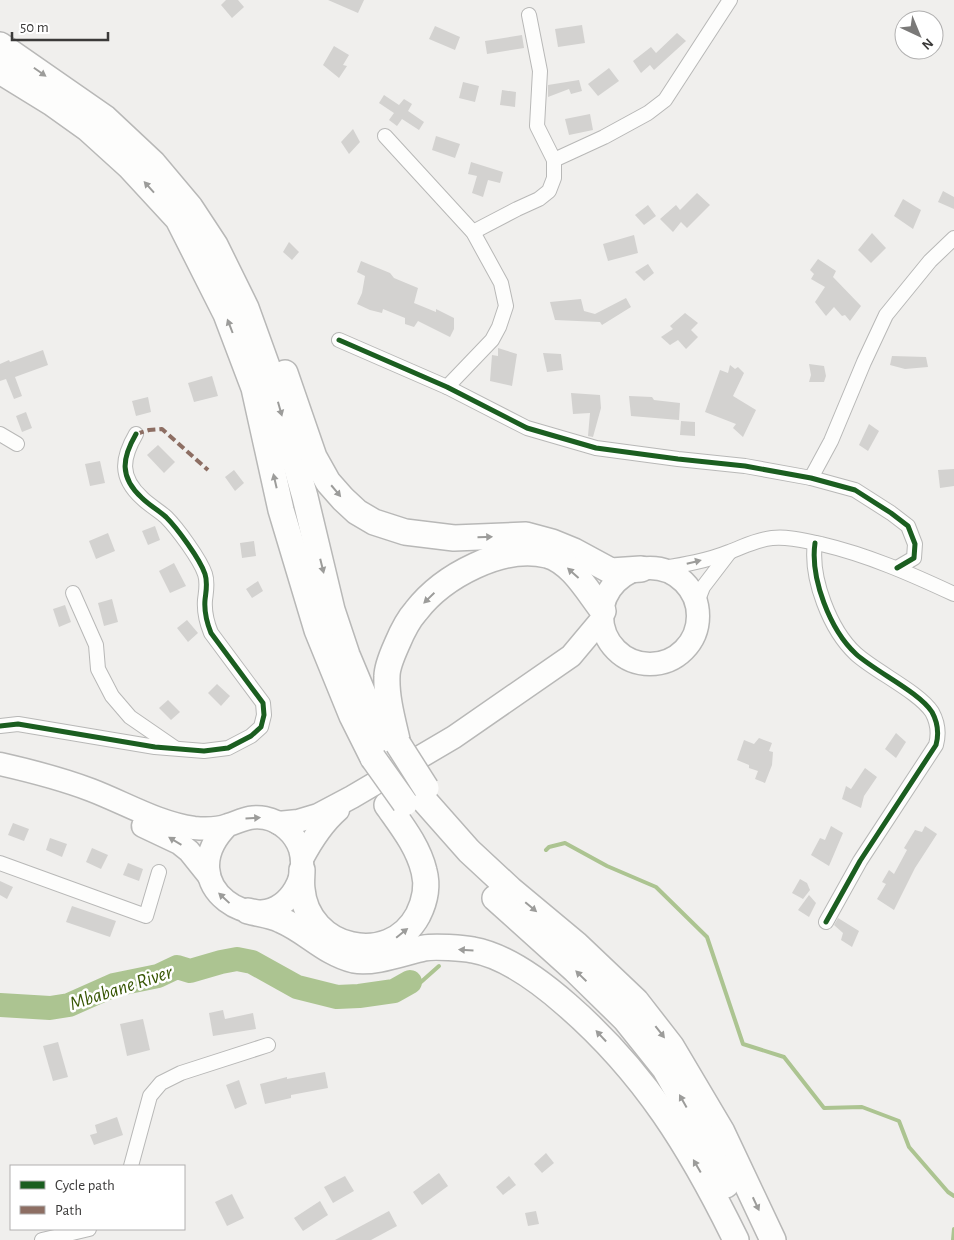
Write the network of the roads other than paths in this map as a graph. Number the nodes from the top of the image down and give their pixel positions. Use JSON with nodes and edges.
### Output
{"nodes":[{"id":1,"x":730,"y":0,"type":"edge"},
{"id":2,"x":529,"y":15,"type":"dead end"},
{"id":3,"x":0,"y":45,"type":"edge"},
{"id":4,"x":0,"y":71,"type":"edge"},
{"id":5,"x":385,"y":136,"type":"dead end"},
{"id":6,"x":554,"y":160,"type":"junction"},
{"id":7,"x":153,"y":163,"type":"junction"},
{"id":8,"x":473,"y":232,"type":"junction"},
{"id":9,"x":954,"y":238,"type":"edge"},
{"id":10,"x":339,"y":340,"type":"dead end"},
{"id":11,"x":447,"y":388,"type":"junction"},
{"id":12,"x":0,"y":434,"type":"edge"},
{"id":13,"x":136,"y":434,"type":"dead end"},
{"id":14,"x":17,"y":444,"type":"dead end"},
{"id":15,"x":811,"y":478,"type":"junction"},
{"id":16,"x":815,"y":543,"type":"junction"},
{"id":17,"x":728,"y":553,"type":"junction"},
{"id":18,"x":897,"y":568,"type":"junction"},
{"id":19,"x":649,"y":569,"type":"junction"},
{"id":20,"x":73,"y":593,"type":"dead end"},
{"id":21,"x":954,"y":594,"type":"edge"},
{"id":22,"x":696,"y":605,"type":"junction"},
{"id":23,"x":602,"y":615,"type":"junction"},
{"id":24,"x":622,"y":655,"type":"junction"},
{"id":25,"x":547,"y":673,"type":"junction"},
{"id":26,"x":0,"y":726,"type":"edge"},
{"id":27,"x":175,"y":748,"type":"junction"},
{"id":28,"x":398,"y":753,"type":"junction"},
{"id":29,"x":0,"y":764,"type":"edge"},
{"id":30,"x":91,"y":790,"type":"junction"},
{"id":31,"x":352,"y":798,"type":"junction"},
{"id":32,"x":410,"y":799,"type":"junction"},
{"id":33,"x":278,"y":823,"type":"junction"},
{"id":34,"x":228,"y":826,"type":"junction"},
{"id":35,"x":0,"y":863,"type":"edge"},
{"id":36,"x":302,"y":864,"type":"junction"},
{"id":37,"x":159,"y":872,"type":"dead end"},
{"id":38,"x":209,"y":876,"type":"junction"},
{"id":39,"x":248,"y":911,"type":"junction"},
{"id":40,"x":826,"y":922,"type":"dead end"},
{"id":41,"x":268,"y":1045,"type":"dead end"},
{"id":42,"x":131,"y":1165,"type":"edge"},
{"id":43,"x":85,"y":1230,"type":"edge"},
{"id":44,"x":42,"y":1240,"type":"edge"},
{"id":45,"x":736,"y":1240,"type":"edge"},
{"id":46,"x":750,"y":1240,"type":"edge"},
{"id":47,"x":773,"y":1240,"type":"edge"}],
"edges":[{"from":1,"to":6,"type":"street"},
{"from":2,"to":6,"type":"street"},
{"from":3,"to":7,"type":"highway","one_way":true},
{"from":32,"to":4,"type":"highway","one_way":true,"bridge":true},
{"from":5,"to":8,"type":"street"},
{"from":6,"to":8,"type":"street"},
{"from":7,"to":19,"type":"highway","one_way":true},
{"from":7,"to":28,"type":"highway","one_way":true},
{"from":8,"to":11,"type":"street"},
{"from":9,"to":15,"type":"street"},
{"from":10,"to":11,"type":"street"},
{"from":11,"to":15,"type":"street"},
{"from":12,"to":14,"type":"street"},
{"from":13,"to":27,"type":"street"},
{"from":15,"to":18,"type":"street"},
{"from":16,"to":17,"type":"street"},
{"from":16,"to":18,"type":"street"},
{"from":16,"to":40,"type":"street"},
{"from":19,"to":17,"type":"street","one_way":true},
{"from":17,"to":22,"type":"street"},
{"from":18,"to":21,"type":"street"},
{"from":19,"to":22,"type":"main road"},
{"from":19,"to":23,"type":"main road"},
{"from":20,"to":27,"type":"street"},
{"from":22,"to":24,"type":"main road"},
{"from":23,"to":24,"type":"main road"},
{"from":23,"to":25,"type":"main road"},
{"from":23,"to":28,"type":"highway","one_way":true},
{"from":24,"to":25,"type":"main road"},
{"from":25,"to":31,"type":"main road"},
{"from":26,"to":27,"type":"street"},
{"from":28,"to":32,"type":"highway","bridge":true},
{"from":29,"to":30,"type":"main road"},
{"from":30,"to":34,"type":"main road"},
{"from":38,"to":30,"type":"main road","one_way":true},
{"from":31,"to":33,"type":"main road"},
{"from":31,"to":36,"type":"main road"},
{"from":36,"to":32,"type":"highway","one_way":true},
{"from":46,"to":32,"type":"highway","one_way":true},
{"from":32,"to":47,"type":"highway","one_way":true},
{"from":34,"to":33,"type":"main road","one_way":true},
{"from":33,"to":36,"type":"main road"},
{"from":34,"to":38,"type":"main road"},
{"from":35,"to":37,"type":"street"},
{"from":36,"to":39,"type":"main road"},
{"from":39,"to":38,"type":"main road","one_way":true},
{"from":45,"to":39,"type":"highway","one_way":true},
{"from":41,"to":42,"type":"street"},
{"from":43,"to":44,"type":"street"}]}
